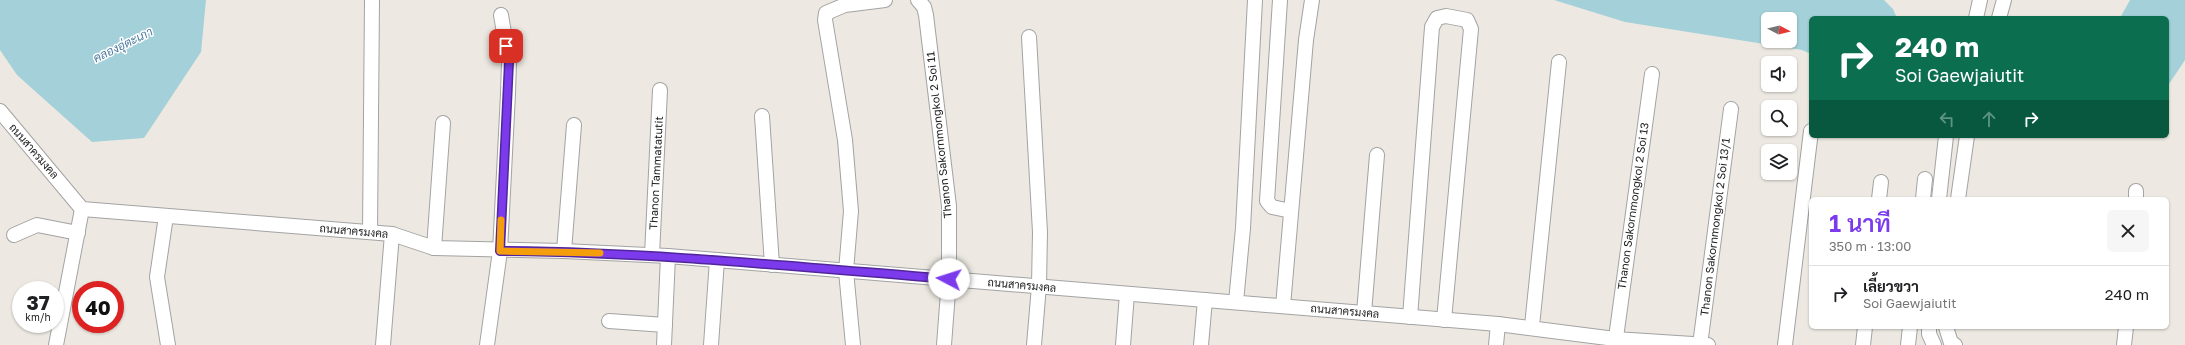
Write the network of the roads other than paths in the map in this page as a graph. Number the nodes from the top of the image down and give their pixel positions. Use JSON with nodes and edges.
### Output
{"nodes":[{"id":1,"x":372,"y":0,"type":"edge"},
{"id":2,"x":885,"y":0,"type":"edge"},
{"id":3,"x":918,"y":0,"type":"edge"},
{"id":4,"x":1255,"y":0,"type":"edge"},
{"id":5,"x":1280,"y":0,"type":"edge"},
{"id":6,"x":1312,"y":0,"type":"edge"},
{"id":7,"x":1980,"y":0,"type":"edge"},
{"id":8,"x":2004,"y":0,"type":"edge"},
{"id":9,"x":501,"y":16,"type":"dead end"},
{"id":10,"x":1976,"y":16,"type":"edge"},
{"id":11,"x":2000,"y":16,"type":"edge"},
{"id":12,"x":1029,"y":37,"type":"dead end"},
{"id":13,"x":1559,"y":62,"type":"dead end"},
{"id":14,"x":1652,"y":74,"type":"dead end"},
{"id":15,"x":660,"y":90,"type":"dead end"},
{"id":16,"x":1731,"y":108,"type":"dead end"},
{"id":17,"x":0,"y":111,"type":"edge"},
{"id":18,"x":762,"y":116,"type":"dead end"},
{"id":19,"x":443,"y":123,"type":"dead end"},
{"id":20,"x":574,"y":125,"type":"dead end"},
{"id":21,"x":1810,"y":138,"type":"edge"},
{"id":22,"x":1945,"y":140,"type":"edge"},
{"id":23,"x":1966,"y":140,"type":"edge"},
{"id":24,"x":1377,"y":155,"type":"dead end"},
{"id":25,"x":1925,"y":179,"type":"dead end"},
{"id":26,"x":1881,"y":182,"type":"dead end"},
{"id":27,"x":1879,"y":197,"type":"edge"},
{"id":28,"x":1923,"y":197,"type":"edge"},
{"id":29,"x":1939,"y":197,"type":"edge"},
{"id":30,"x":1958,"y":197,"type":"edge"},
{"id":31,"x":82,"y":209,"type":"junction"},
{"id":32,"x":1291,"y":211,"type":"junction"},
{"id":33,"x":166,"y":216,"type":"junction"},
{"id":34,"x":78,"y":232,"type":"junction"},
{"id":35,"x":370,"y":232,"type":"junction"},
{"id":36,"x":392,"y":234,"type":"junction"},
{"id":37,"x":14,"y":235,"type":"dead end"},
{"id":38,"x":434,"y":248,"type":"junction"},
{"id":39,"x":500,"y":251,"type":"junction"},
{"id":40,"x":564,"y":251,"type":"junction"},
{"id":41,"x":652,"y":255,"type":"junction"},
{"id":42,"x":668,"y":256,"type":"junction"},
{"id":43,"x":717,"y":260,"type":"junction"},
{"id":44,"x":772,"y":265,"type":"junction"},
{"id":45,"x":846,"y":271,"type":"junction"},
{"id":46,"x":949,"y":279,"type":"junction"},
{"id":47,"x":1039,"y":286,"type":"junction"},
{"id":48,"x":1127,"y":294,"type":"junction"},
{"id":49,"x":1205,"y":300,"type":"junction"},
{"id":50,"x":1236,"y":302,"type":"junction"},
{"id":51,"x":1283,"y":306,"type":"junction"},
{"id":52,"x":1364,"y":313,"type":"junction"},
{"id":53,"x":1410,"y":317,"type":"junction"},
{"id":54,"x":1444,"y":320,"type":"junction"},
{"id":55,"x":609,"y":321,"type":"dead end"},
{"id":56,"x":1498,"y":324,"type":"junction"},
{"id":57,"x":665,"y":325,"type":"junction"},
{"id":58,"x":1532,"y":326,"type":"junction"},
{"id":59,"x":1865,"y":329,"type":"edge"},
{"id":60,"x":1910,"y":329,"type":"edge"},
{"id":61,"x":1929,"y":329,"type":"edge"},
{"id":62,"x":1947,"y":329,"type":"edge"},
{"id":63,"x":2126,"y":329,"type":"edge"},
{"id":64,"x":1615,"y":342,"type":"edge"},
{"id":65,"x":56,"y":345,"type":"edge"},
{"id":66,"x":168,"y":345,"type":"edge"},
{"id":67,"x":383,"y":345,"type":"edge"},
{"id":68,"x":487,"y":345,"type":"edge"},
{"id":69,"x":664,"y":345,"type":"edge"},
{"id":70,"x":711,"y":345,"type":"edge"},
{"id":71,"x":853,"y":345,"type":"edge"},
{"id":72,"x":944,"y":345,"type":"edge"},
{"id":73,"x":1034,"y":345,"type":"edge"},
{"id":74,"x":1123,"y":345,"type":"edge"},
{"id":75,"x":1201,"y":345,"type":"edge"},
{"id":76,"x":1496,"y":345,"type":"edge"},
{"id":77,"x":1700,"y":345,"type":"edge"},
{"id":78,"x":1708,"y":345,"type":"edge"},
{"id":79,"x":1785,"y":345,"type":"edge"},
{"id":80,"x":1863,"y":345,"type":"edge"},
{"id":81,"x":1908,"y":345,"type":"edge"},
{"id":82,"x":1934,"y":345,"type":"edge"},
{"id":83,"x":1955,"y":345,"type":"edge"},
{"id":84,"x":2124,"y":345,"type":"edge"}],
"edges":[{"from":1,"to":35,"type":"street"},
{"from":2,"to":45,"type":"street"},
{"from":3,"to":46,"type":"street","name":"Thanon Sakornmongkol 2 Soi 11"},
{"from":4,"to":50,"type":"street"},
{"from":5,"to":32,"type":"street"},
{"from":6,"to":32,"type":"street"},
{"from":7,"to":10,"type":"street"},
{"from":8,"to":11,"type":"street"},
{"from":9,"to":39,"type":"street"},
{"from":12,"to":47,"type":"street"},
{"from":13,"to":58,"type":"street"},
{"from":14,"to":64,"type":"street","name":"Thanon Sakornmongkol 2 Soi 13"},
{"from":15,"to":41,"type":"street","name":"Thanon Tammatatutit"},
{"from":16,"to":77,"type":"street","name":"Thanon Sakornmongkol 2 Soi 13/1"},
{"from":17,"to":31,"type":"street","name":"ถนนสาครมงคล"},
{"from":18,"to":44,"type":"street"},
{"from":19,"to":38,"type":"street"},
{"from":20,"to":40,"type":"street"},
{"from":21,"to":79,"type":"street"},
{"from":22,"to":29,"type":"street"},
{"from":23,"to":30,"type":"street"},
{"from":24,"to":52,"type":"street"},
{"from":25,"to":28,"type":"street"},
{"from":26,"to":27,"type":"street"},
{"from":31,"to":33,"type":"street","name":"ถนนสาครมงคล"},
{"from":31,"to":34,"type":"street"},
{"from":32,"to":51,"type":"street"},
{"from":33,"to":35,"type":"street","name":"ถนนสาครมงคล"},
{"from":33,"to":66,"type":"street"},
{"from":34,"to":37,"type":"street"},
{"from":34,"to":65,"type":"street"},
{"from":35,"to":36,"type":"street","name":"ถนนสาครมงคล"},
{"from":36,"to":38,"type":"street","name":"ถนนสาครมงคล"},
{"from":36,"to":67,"type":"street"},
{"from":38,"to":39,"type":"street","name":"ถนนสาครมงคล"},
{"from":39,"to":40,"type":"street","name":"ถนนสาครมงคล"},
{"from":39,"to":68,"type":"street"},
{"from":40,"to":41,"type":"street","name":"ถนนสาครมงคล"},
{"from":41,"to":42,"type":"street","name":"ถนนสาครมงคล"},
{"from":42,"to":43,"type":"street","name":"ถนนสาครมงคล"},
{"from":42,"to":57,"type":"street"},
{"from":43,"to":44,"type":"street","name":"ถนนสาครมงคล"},
{"from":43,"to":70,"type":"street"},
{"from":44,"to":45,"type":"street","name":"ถนนสาครมงคล"},
{"from":45,"to":46,"type":"street","name":"ถนนสาครมงคล"},
{"from":45,"to":71,"type":"street"},
{"from":46,"to":47,"type":"street","name":"ถนนสาครมงคล"},
{"from":46,"to":72,"type":"street","name":"Thanon Sakornmongkol 2 Soi 11"},
{"from":47,"to":48,"type":"street","name":"ถนนสาครมงคล"},
{"from":47,"to":73,"type":"street"},
{"from":48,"to":49,"type":"street","name":"ถนนสาครมงคล"},
{"from":48,"to":74,"type":"street"},
{"from":49,"to":50,"type":"street","name":"ถนนสาครมงคล"},
{"from":49,"to":75,"type":"street"},
{"from":50,"to":51,"type":"street","name":"ถนนสาครมงคล"},
{"from":51,"to":52,"type":"street","name":"ถนนสาครมงคล"},
{"from":52,"to":53,"type":"street","name":"ถนนสาครมงคล"},
{"from":53,"to":54,"type":"street","name":"ถนนสาครมงคล"},
{"from":53,"to":54,"type":"street"},
{"from":54,"to":56,"type":"street","name":"ถนนสาครมงคล"},
{"from":55,"to":57,"type":"street"},
{"from":56,"to":58,"type":"street","name":"ถนนสาครมงคล"},
{"from":56,"to":76,"type":"street"},
{"from":57,"to":69,"type":"street"},
{"from":58,"to":64,"type":"street","name":"ถนนสาครมงคล"},
{"from":59,"to":80,"type":"street"},
{"from":60,"to":81,"type":"street"},
{"from":61,"to":82,"type":"street"},
{"from":62,"to":83,"type":"street"},
{"from":63,"to":84,"type":"street"},
{"from":64,"to":77,"type":"street","name":"ถนนสาครมงคล"},
{"from":77,"to":78,"type":"street","name":"ถนนสาครมงคล"}]}
